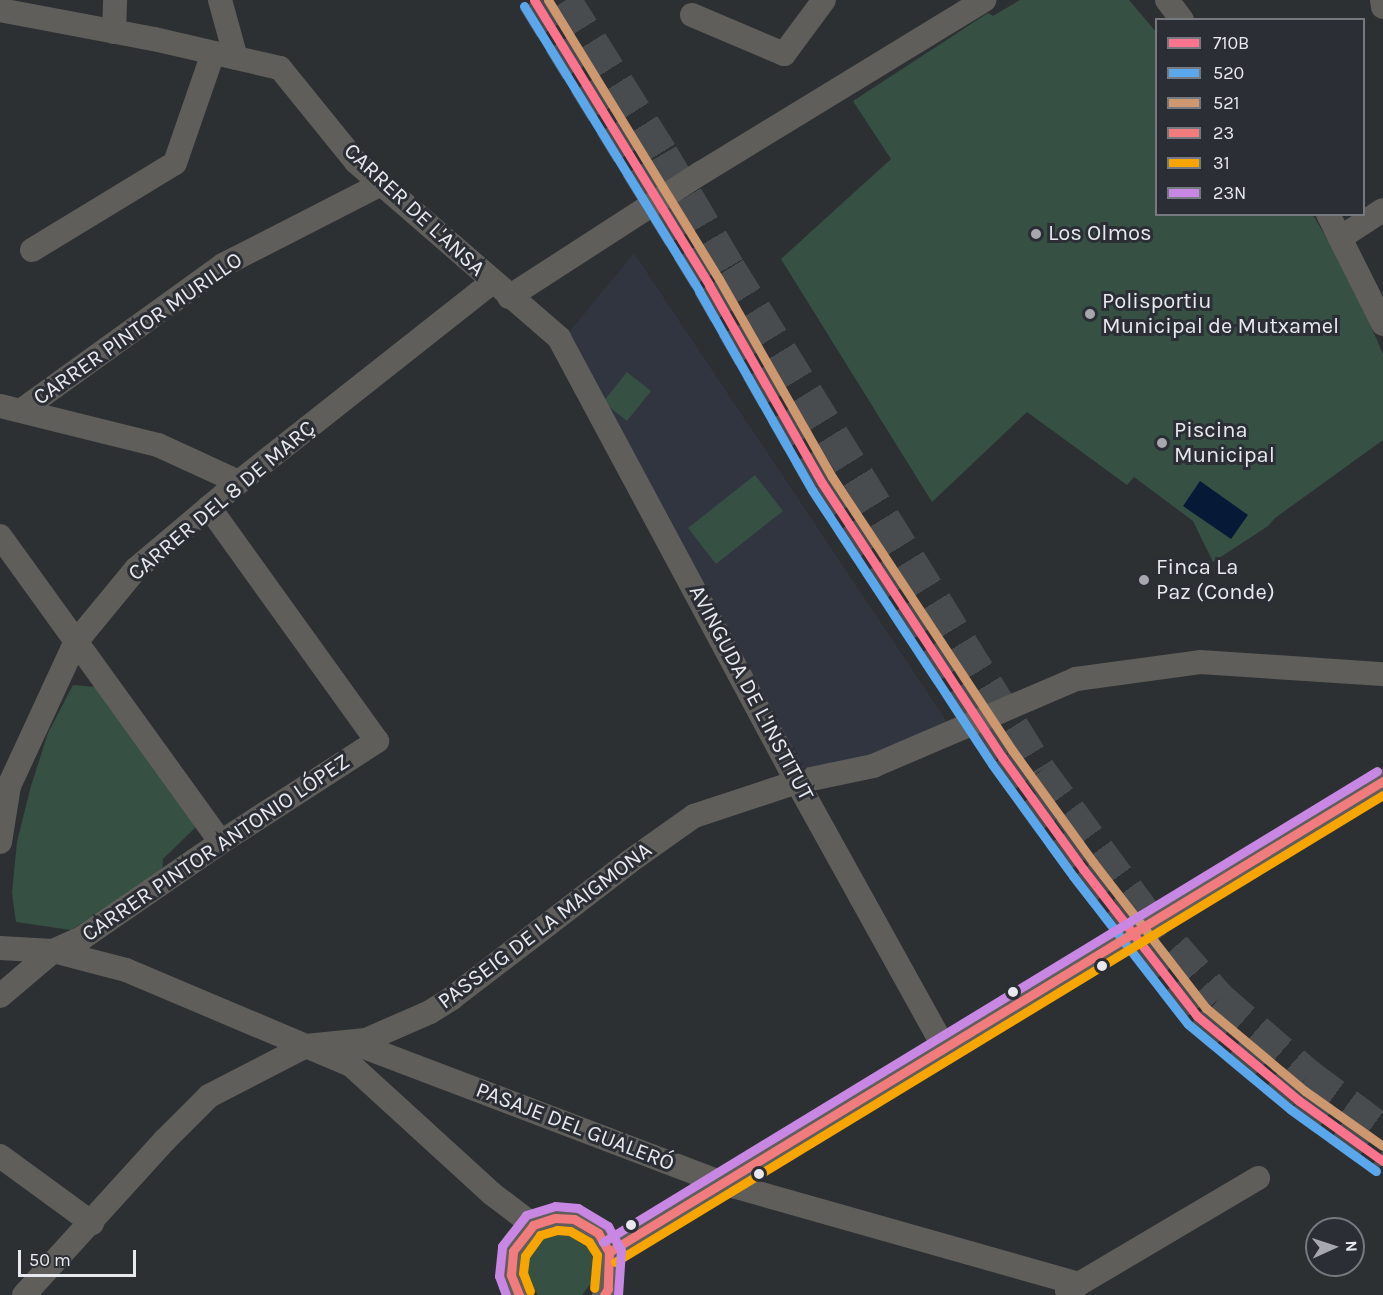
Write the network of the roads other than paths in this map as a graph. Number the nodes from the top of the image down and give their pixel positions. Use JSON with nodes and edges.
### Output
{"nodes":[{"id":1,"x":115,"y":0,"type":"edge"},
{"id":2,"x":220,"y":0,"type":"edge"},
{"id":3,"x":824,"y":0,"type":"edge"},
{"id":4,"x":984,"y":0,"type":"edge"},
{"id":5,"x":1167,"y":0,"type":"edge"},
{"id":6,"x":1382,"y":0,"type":"edge"},
{"id":7,"x":1383,"y":7,"type":"edge"},
{"id":8,"x":0,"y":10,"type":"edge"},
{"id":9,"x":692,"y":15,"type":"dead end"},
{"id":10,"x":1180,"y":18,"type":"edge"},
{"id":11,"x":114,"y":32,"type":"junction"},
{"id":12,"x":225,"y":56,"type":"junction"},
{"id":13,"x":381,"y":184,"type":"junction"},
{"id":14,"x":1383,"y":210,"type":"edge"},
{"id":15,"x":1329,"y":216,"type":"edge"},
{"id":16,"x":1340,"y":238,"type":"junction"},
{"id":17,"x":32,"y":250,"type":"dead end"},
{"id":18,"x":500,"y":289,"type":"junction"},
{"id":19,"x":1383,"y":324,"type":"edge"},
{"id":20,"x":559,"y":338,"type":"joint"},
{"id":21,"x":11,"y":408,"type":"edge"},
{"id":22,"x":239,"y":482,"type":"junction"},
{"id":23,"x":209,"y":507,"type":"junction"},
{"id":24,"x":0,"y":536,"type":"edge"},
{"id":25,"x":75,"y":643,"type":"junction"},
{"id":26,"x":1383,"y":674,"type":"edge"},
{"id":27,"x":1383,"y":781,"type":"edge"},
{"id":28,"x":797,"y":782,"type":"junction"},
{"id":29,"x":5,"y":785,"type":"edge"},
{"id":30,"x":0,"y":842,"type":"edge"},
{"id":31,"x":221,"y":842,"type":"junction"},
{"id":32,"x":0,"y":948,"type":"edge"},
{"id":33,"x":53,"y":951,"type":"junction"},
{"id":34,"x":0,"y":996,"type":"edge"},
{"id":35,"x":351,"y":1042,"type":"junction"},
{"id":36,"x":306,"y":1046,"type":"junction"},
{"id":37,"x":944,"y":1047,"type":"junction"},
{"id":38,"x":0,"y":1156,"type":"edge"},
{"id":39,"x":1258,"y":1178,"type":"dead end"},
{"id":40,"x":722,"y":1183,"type":"junction"},
{"id":41,"x":92,"y":1223,"type":"junction"},
{"id":42,"x":533,"y":1225,"type":"junction"},
{"id":43,"x":609,"y":1252,"type":"junction"},
{"id":44,"x":1070,"y":1289,"type":"edge"},
{"id":45,"x":24,"y":1295,"type":"edge"},
{"id":46,"x":519,"y":1295,"type":"edge"},
{"id":47,"x":604,"y":1295,"type":"edge"}],
"edges":[{"from":1,"to":11,"type":"street"},
{"from":2,"to":12,"type":"street"},
{"from":3,"to":9,"type":"street"},
{"from":4,"to":18,"type":"street","name":"CARRER DEL 8 DE MARÇ"},
{"from":5,"to":10,"type":"street"},
{"from":6,"to":7,"type":"street"},
{"from":8,"to":11,"type":"street","name":"CARRER DE L'ANSA"},
{"from":11,"to":12,"type":"street","name":"CARRER DE L'ANSA"},
{"from":12,"to":13,"type":"street","name":"CARRER DE L'ANSA"},
{"from":12,"to":17,"type":"street"},
{"from":13,"to":18,"type":"street","name":"CARRER DE L'ANSA"},
{"from":13,"to":21,"type":"street","name":"CARRER PINTOR MURILLO"},
{"from":14,"to":16,"type":"street"},
{"from":15,"to":16,"type":"street"},
{"from":16,"to":19,"type":"street"},
{"from":18,"to":20,"type":"street","name":"CARRER DE L'ANSA"},
{"from":18,"to":22,"type":"street","name":"CARRER DEL 8 DE MARÇ"},
{"from":20,"to":28,"type":"street","name":"AVINGUDA DE L'INSTITUT"},
{"from":21,"to":22,"type":"street"},
{"from":22,"to":23,"type":"street","name":"CARRER DEL 8 DE MARÇ"},
{"from":23,"to":25,"type":"street","name":"CARRER DEL 8 DE MARÇ"},
{"from":23,"to":31,"type":"street","name":"CARRER PINTOR ANTONIO LÓPEZ"},
{"from":24,"to":25,"type":"street"},
{"from":25,"to":29,"type":"street","name":"CARRER DEL 8 DE MARÇ"},
{"from":25,"to":31,"type":"street"},
{"from":26,"to":28,"type":"street","name":"PASSEIG DE LA MAIGMONA"},
{"from":27,"to":37,"type":"street"},
{"from":28,"to":35,"type":"street","name":"PASSEIG DE LA MAIGMONA"},
{"from":28,"to":37,"type":"street","name":"AVINGUDA DE L'INSTITUT"},
{"from":29,"to":30,"type":"street","name":"CARRER DEL 8 DE MARÇ"},
{"from":31,"to":33,"type":"street","name":"CARRER PINTOR ANTONIO LÓPEZ"},
{"from":32,"to":33,"type":"street"},
{"from":33,"to":34,"type":"street"},
{"from":33,"to":36,"type":"street"},
{"from":35,"to":36,"type":"street","name":"PASSEIG DE LA MAIGMONA"},
{"from":35,"to":40,"type":"street","name":"PASAJE DEL GUALERÓ"},
{"from":36,"to":41,"type":"street","name":"PASSEIG DE LA MAIGMONA"},
{"from":36,"to":42,"type":"street"},
{"from":37,"to":40,"type":"street"},
{"from":38,"to":41,"type":"street"},
{"from":39,"to":44,"type":"street"},
{"from":40,"to":43,"type":"street"},
{"from":40,"to":44,"type":"street","name":"PASAJE DEL GUALERÓ"},
{"from":41,"to":45,"type":"street","name":"PASSEIG DE LA MAIGMONA"},
{"from":42,"to":43,"type":"street"},
{"from":42,"to":46,"type":"street"},
{"from":43,"to":47,"type":"street"}]}
